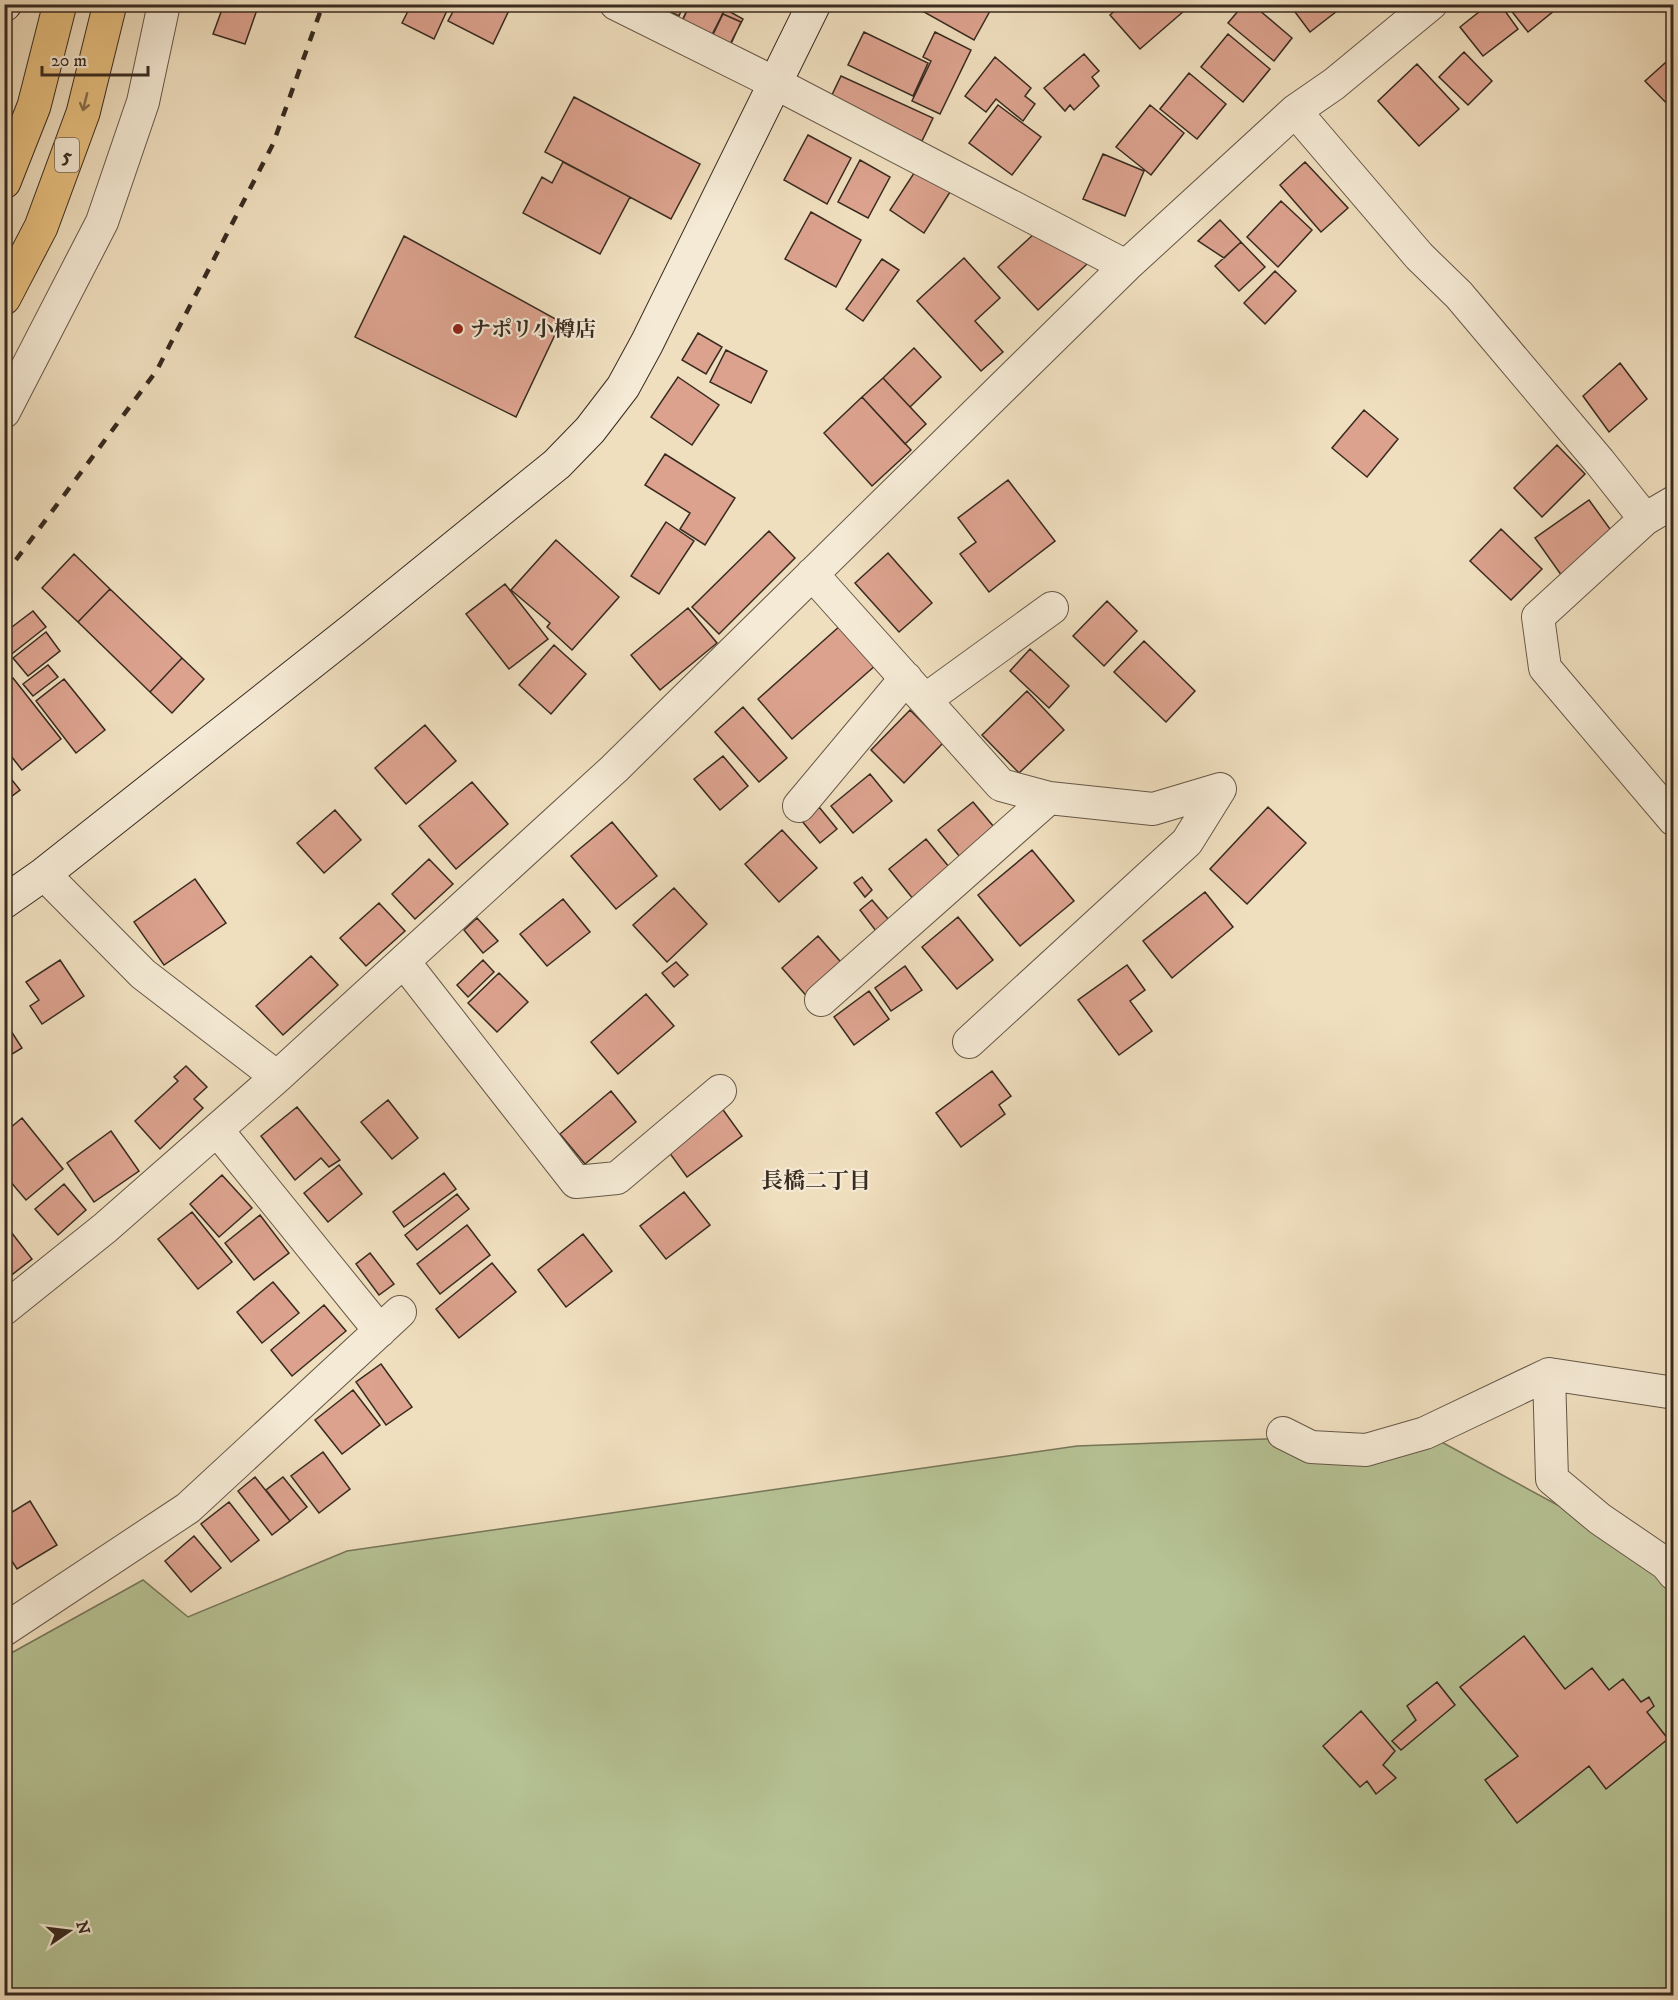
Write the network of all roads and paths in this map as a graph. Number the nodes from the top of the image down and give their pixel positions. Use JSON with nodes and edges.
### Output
{"nodes":[{"id":1,"x":60,"y":4,"type":"edge"},
{"id":2,"x":110,"y":4,"type":"edge"},
{"id":3,"x":164,"y":4,"type":"edge"},
{"id":4,"x":616,"y":4,"type":"edge"},
{"id":5,"x":814,"y":4,"type":"edge"},
{"id":6,"x":1431,"y":4,"type":"edge"},
{"id":7,"x":775,"y":83,"type":"junction"},
{"id":8,"x":1295,"y":111,"type":"junction"},
{"id":9,"x":4,"y":182,"type":"edge"},
{"id":10,"x":1126,"y":266,"type":"junction"},
{"id":11,"x":4,"y":298,"type":"edge"},
{"id":12,"x":4,"y":412,"type":"edge"},
{"id":13,"x":1674,"y":502,"type":"edge"},
{"id":14,"x":1645,"y":519,"type":"junction"},
{"id":15,"x":812,"y":574,"type":"junction"},
{"id":16,"x":1052,"y":608,"type":"dead end"},
{"id":17,"x":916,"y":689,"type":"junction"},
{"id":18,"x":1049,"y":798,"type":"junction"},
{"id":19,"x":799,"y":806,"type":"dead end"},
{"id":20,"x":1674,"y":820,"type":"edge"},
{"id":21,"x":44,"y":874,"type":"junction"},
{"id":22,"x":4,"y":902,"type":"edge"},
{"id":23,"x":404,"y":962,"type":"junction"},
{"id":24,"x":821,"y":999,"type":"dead end"},
{"id":25,"x":969,"y":1041,"type":"dead end"},
{"id":26,"x":277,"y":1077,"type":"junction"},
{"id":27,"x":720,"y":1091,"type":"dead end"},
{"id":28,"x":217,"y":1130,"type":"junction"},
{"id":29,"x":4,"y":1310,"type":"edge"},
{"id":30,"x":1549,"y":1374,"type":"junction"},
{"id":31,"x":1674,"y":1389,"type":"edge"},
{"id":32,"x":1283,"y":1433,"type":"dead end"},
{"id":33,"x":1674,"y":1574,"type":"edge"},
{"id":34,"x":4,"y":1630,"type":"edge"}],
"edges":[{"from":1,"to":9,"type":"highway","number":"5"},
{"from":2,"to":11,"type":"highway","number":"5","one_way":true},
{"from":3,"to":12,"type":"street"},
{"from":4,"to":7,"type":"street"},
{"from":5,"to":7,"type":"street"},
{"from":6,"to":8,"type":"street"},
{"from":7,"to":10,"type":"street"},
{"from":7,"to":21,"type":"street"},
{"from":8,"to":10,"type":"street"},
{"from":8,"to":14,"type":"street"},
{"from":10,"to":15,"type":"street"},
{"from":13,"to":14,"type":"street"},
{"from":14,"to":20,"type":"street"},
{"from":15,"to":17,"type":"street"},
{"from":15,"to":23,"type":"street"},
{"from":16,"to":17,"type":"street"},
{"from":17,"to":18,"type":"street"},
{"from":17,"to":19,"type":"street"},
{"from":18,"to":24,"type":"street"},
{"from":18,"to":25,"type":"street"},
{"from":21,"to":22,"type":"street"},
{"from":21,"to":26,"type":"street"},
{"from":23,"to":26,"type":"street"},
{"from":23,"to":27,"type":"street"},
{"from":26,"to":28,"type":"street"},
{"from":28,"to":29,"type":"street"},
{"from":28,"to":34,"type":"street"},
{"from":30,"to":31,"type":"street"},
{"from":30,"to":32,"type":"street"},
{"from":30,"to":33,"type":"street"}]}
